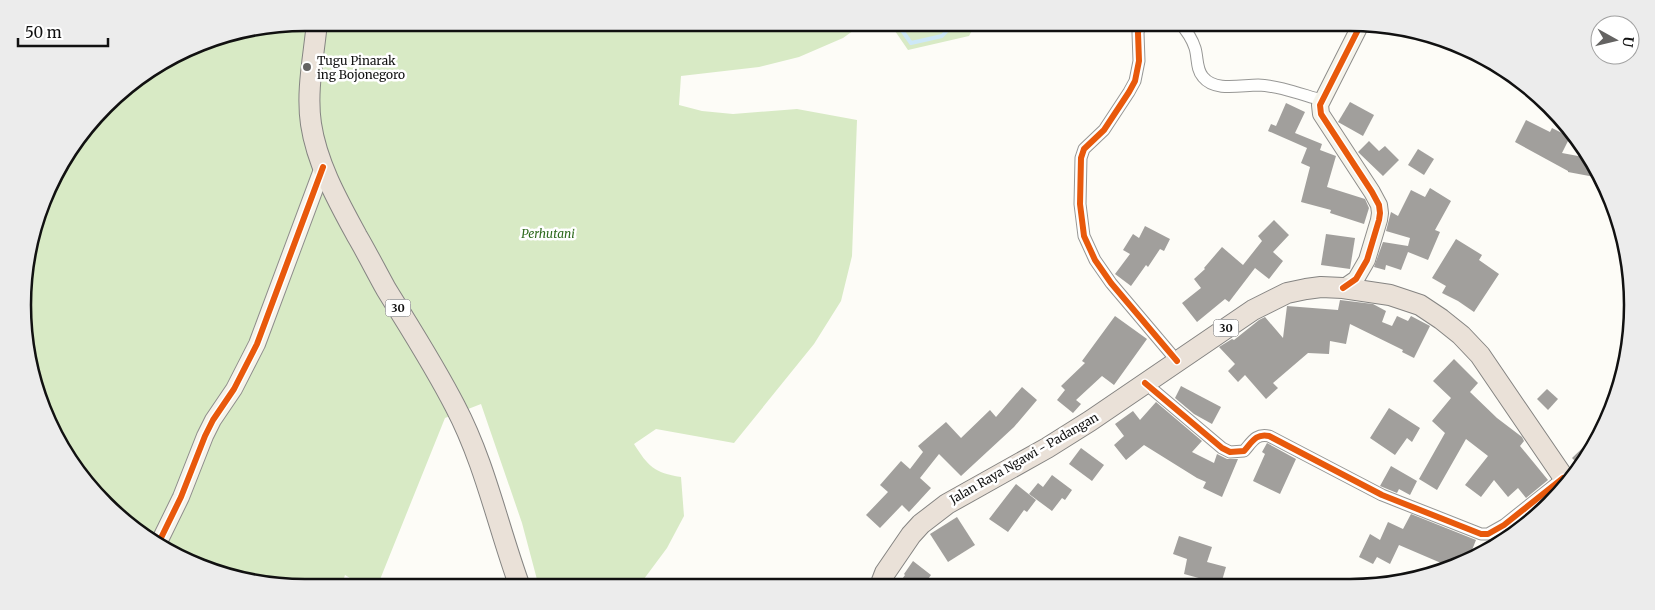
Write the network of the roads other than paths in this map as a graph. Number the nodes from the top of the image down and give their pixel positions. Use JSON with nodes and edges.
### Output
{"nodes":[{"id":1,"x":316,"y":31,"type":"edge"},
{"id":2,"x":1138,"y":31,"type":"edge"},
{"id":3,"x":1187,"y":31,"type":"edge"},
{"id":4,"x":1357,"y":31,"type":"edge"},
{"id":5,"x":1321,"y":100,"type":"junction"},
{"id":6,"x":323,"y":167,"type":"junction"},
{"id":7,"x":1343,"y":288,"type":"junction"},
{"id":8,"x":1177,"y":361,"type":"junction"},
{"id":9,"x":1145,"y":383,"type":"junction"},
{"id":10,"x":1563,"y":477,"type":"edge"},
{"id":11,"x":1552,"y":489,"type":"edge"},
{"id":12,"x":161,"y":538,"type":"edge"},
{"id":13,"x":517,"y":579,"type":"edge"},
{"id":14,"x":883,"y":579,"type":"edge"}],
"edges":[{"from":1,"to":6,"type":"highway","number":"30"},
{"from":2,"to":8,"type":"street"},
{"from":3,"to":5,"type":"street"},
{"from":4,"to":5,"type":"street"},
{"from":5,"to":7,"type":"street"},
{"from":6,"to":12,"type":"street"},
{"from":6,"to":13,"type":"highway","number":"30"},
{"from":7,"to":8,"type":"highway","name":"Jalan Raya Ngawi - Padangan","number":"30"},
{"from":7,"to":10,"type":"highway","name":"Jalan Raya Ngawi - Padangan","number":"30"},
{"from":8,"to":9,"type":"highway","name":"Jalan Raya Ngawi - Padangan","number":"30"},
{"from":9,"to":11,"type":"street"},
{"from":9,"to":14,"type":"highway","name":"Jalan Raya Ngawi - Padangan","number":"30"}]}
